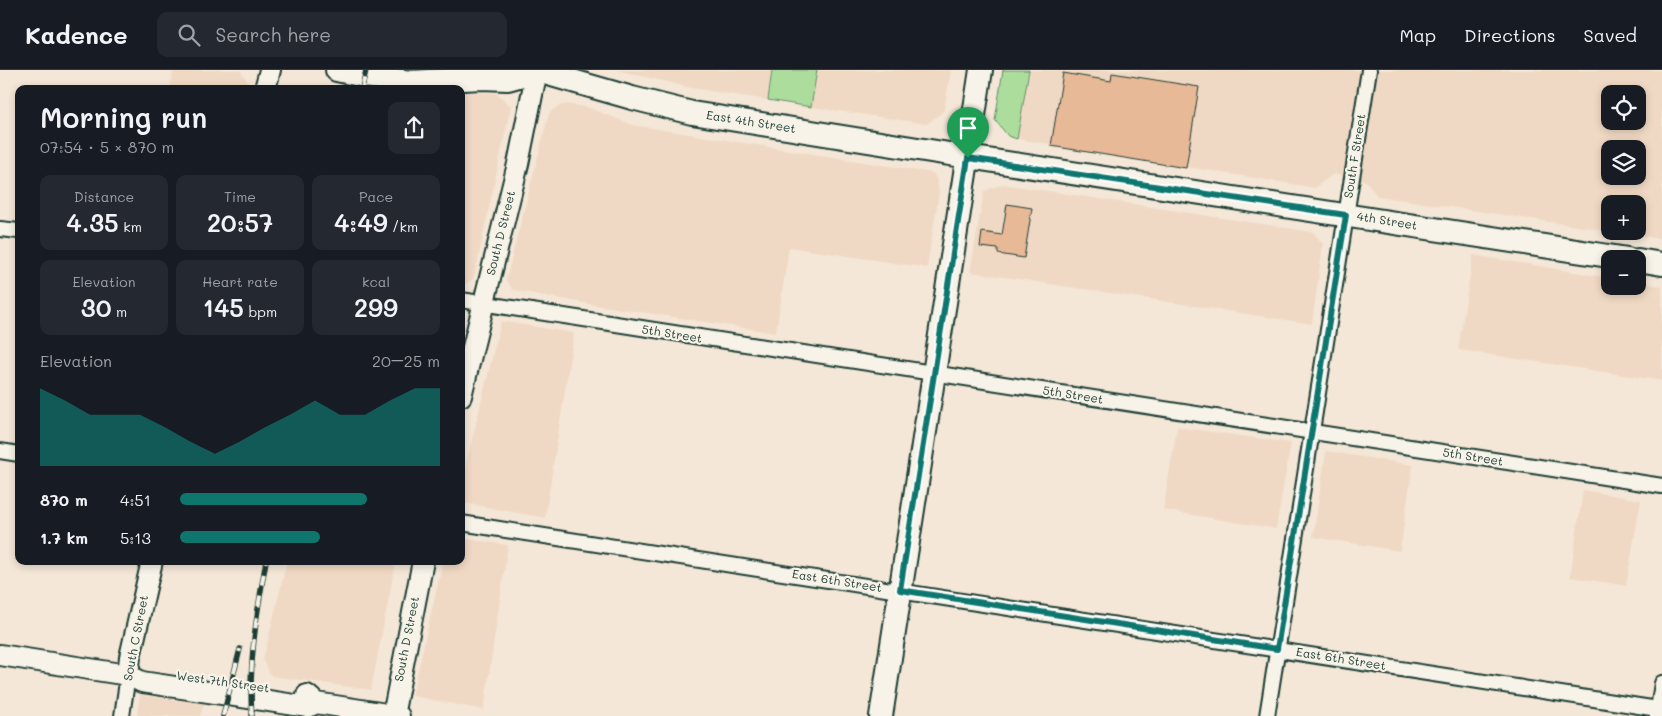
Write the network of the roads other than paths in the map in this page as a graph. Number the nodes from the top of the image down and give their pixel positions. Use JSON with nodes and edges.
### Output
{"nodes":[{"id":1,"x":270,"y":70,"type":"edge"},
{"id":2,"x":337,"y":70,"type":"edge"},
{"id":3,"x":536,"y":70,"type":"edge"},
{"id":4,"x":981,"y":70,"type":"edge"},
{"id":5,"x":1369,"y":70,"type":"edge"},
{"id":6,"x":266,"y":85,"type":"edge"},
{"id":7,"x":968,"y":158,"type":"junction"},
{"id":8,"x":1346,"y":215,"type":"junction"},
{"id":9,"x":0,"y":228,"type":"edge"},
{"id":10,"x":15,"y":231,"type":"edge"},
{"id":11,"x":1601,"y":255,"type":"edge"},
{"id":12,"x":1646,"y":261,"type":"edge"},
{"id":13,"x":1662,"y":264,"type":"edge"},
{"id":14,"x":465,"y":301,"type":"edge"},
{"id":15,"x":484,"y":304,"type":"junction"},
{"id":16,"x":934,"y":374,"type":"junction"},
{"id":17,"x":465,"y":380,"type":"edge"},
{"id":18,"x":1312,"y":432,"type":"junction"},
{"id":19,"x":0,"y":451,"type":"edge"},
{"id":20,"x":15,"y":453,"type":"edge"},
{"id":21,"x":1662,"y":486,"type":"edge"},
{"id":22,"x":465,"y":524,"type":"edge"},
{"id":23,"x":151,"y":565,"type":"edge"},
{"id":24,"x":422,"y":565,"type":"edge"},
{"id":25,"x":900,"y":590,"type":"junction"},
{"id":26,"x":1277,"y":649,"type":"junction"},
{"id":27,"x":0,"y":655,"type":"edge"},
{"id":28,"x":128,"y":675,"type":"junction"},
{"id":29,"x":1662,"y":683,"type":"edge"},
{"id":30,"x":1657,"y":713,"type":"edge"},
{"id":31,"x":122,"y":716,"type":"edge"},
{"id":32,"x":395,"y":716,"type":"edge"},
{"id":33,"x":881,"y":716,"type":"edge"},
{"id":34,"x":1267,"y":716,"type":"edge"}],
"edges":[{"from":1,"to":6,"type":"street"},
{"from":2,"to":3,"type":"main road"},
{"from":3,"to":7,"type":"main road","name":"East 4th Street"},
{"from":3,"to":15,"type":"street","name":"South D Street"},
{"from":4,"to":7,"type":"main road"},
{"from":5,"to":8,"type":"street","name":"South F Street"},
{"from":7,"to":8,"type":"main road","name":"4th Street"},
{"from":7,"to":16,"type":"main road"},
{"from":8,"to":11,"type":"main road","name":"4th Street"},
{"from":8,"to":18,"type":"street","name":"South F Street"},
{"from":9,"to":10,"type":"street"},
{"from":12,"to":13,"type":"main road"},
{"from":14,"to":15,"type":"street","name":"5th Street"},
{"from":15,"to":16,"type":"street","name":"5th Street"},
{"from":15,"to":17,"type":"street","name":"South D Street"},
{"from":16,"to":18,"type":"street","name":"5th Street"},
{"from":16,"to":25,"type":"main road"},
{"from":18,"to":21,"type":"street","name":"5th Street"},
{"from":18,"to":26,"type":"street","name":"South F Street"},
{"from":19,"to":20,"type":"street"},
{"from":22,"to":25,"type":"street","name":"East 6th Street"},
{"from":23,"to":28,"type":"street","name":"South C Street"},
{"from":24,"to":32,"type":"street","name":"South D Street"},
{"from":25,"to":26,"type":"street","name":"East 6th Street"},
{"from":25,"to":33,"type":"main road"},
{"from":26,"to":30,"type":"street","name":"East 6th Street"},
{"from":26,"to":34,"type":"street","name":"South F Street"},
{"from":27,"to":28,"type":"street","name":"West 7th Street"},
{"from":28,"to":31,"type":"street","name":"South C Street"},
{"from":28,"to":32,"type":"street","name":"West 7th Street"},
{"from":29,"to":30,"type":"street"}]}
